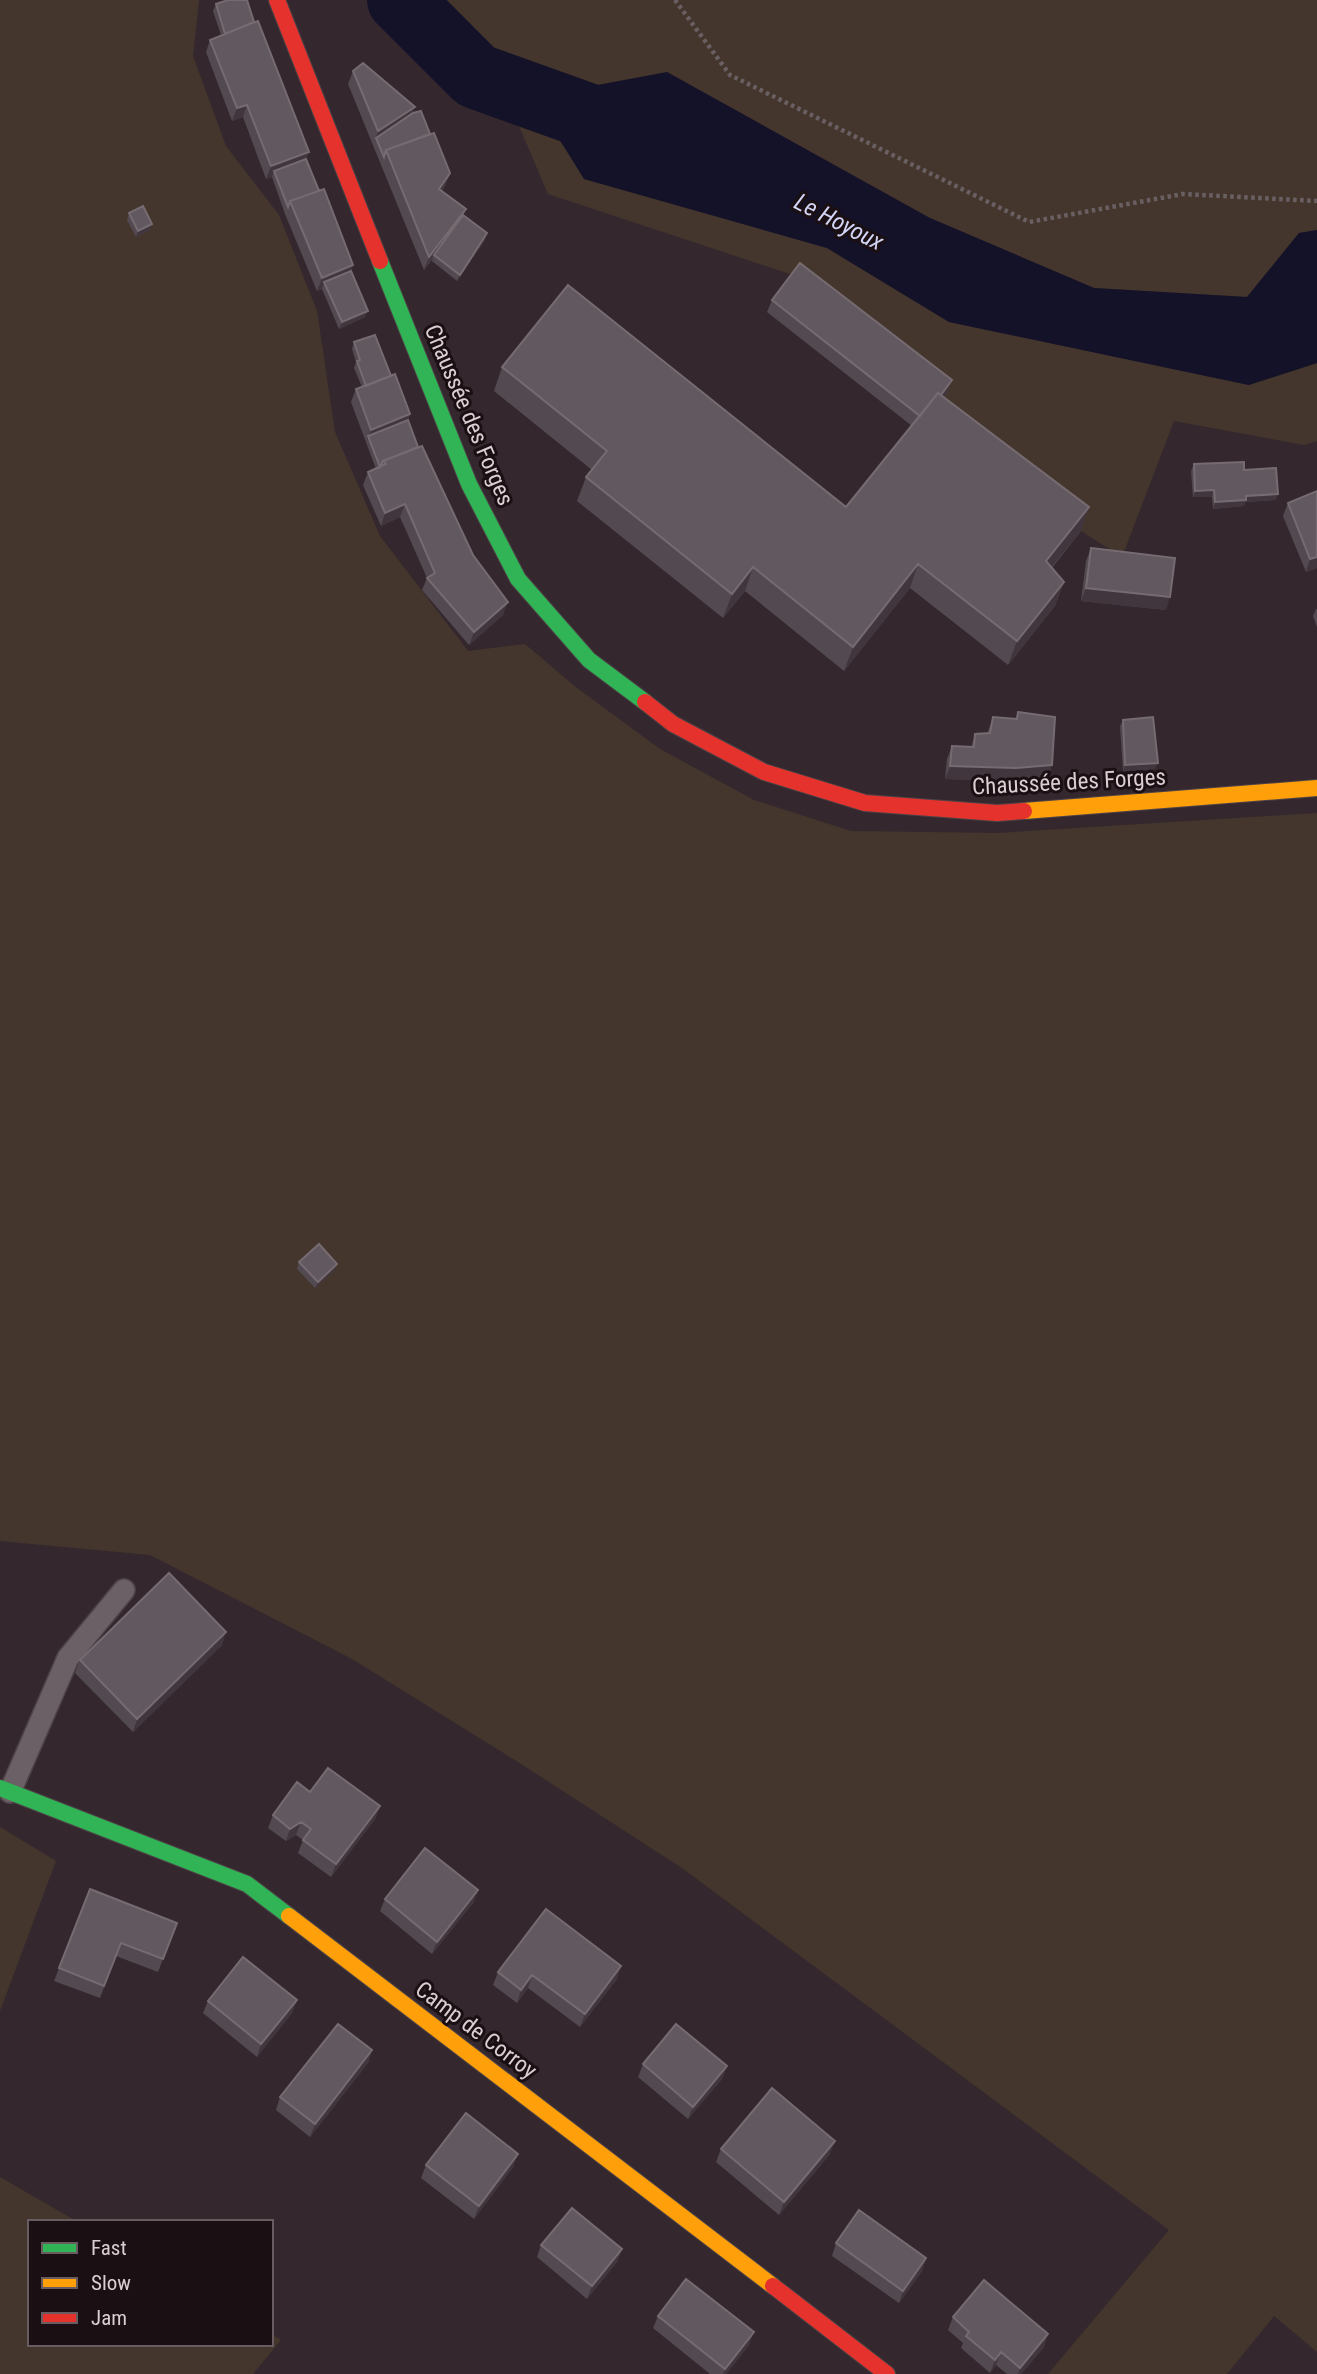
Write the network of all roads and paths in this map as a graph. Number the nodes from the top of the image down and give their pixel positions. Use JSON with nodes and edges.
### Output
{"nodes":[{"id":1,"x":277,"y":0,"type":"edge"},
{"id":2,"x":675,"y":0,"type":"edge"},
{"id":3,"x":1317,"y":201,"type":"edge"},
{"id":4,"x":1317,"y":788,"type":"edge"},
{"id":5,"x":124,"y":1590,"type":"dead end"},
{"id":6,"x":5,"y":1790,"type":"edge"},
{"id":7,"x":887,"y":2374,"type":"edge"}],
"edges":[{"from":1,"to":4,"type":"main road","name":"Chaussée des Forges"},
{"from":2,"to":3,"type":"path"},
{"from":5,"to":6,"type":"lane"},
{"from":6,"to":7,"type":"main road","name":"Camp de Corroy"}]}
